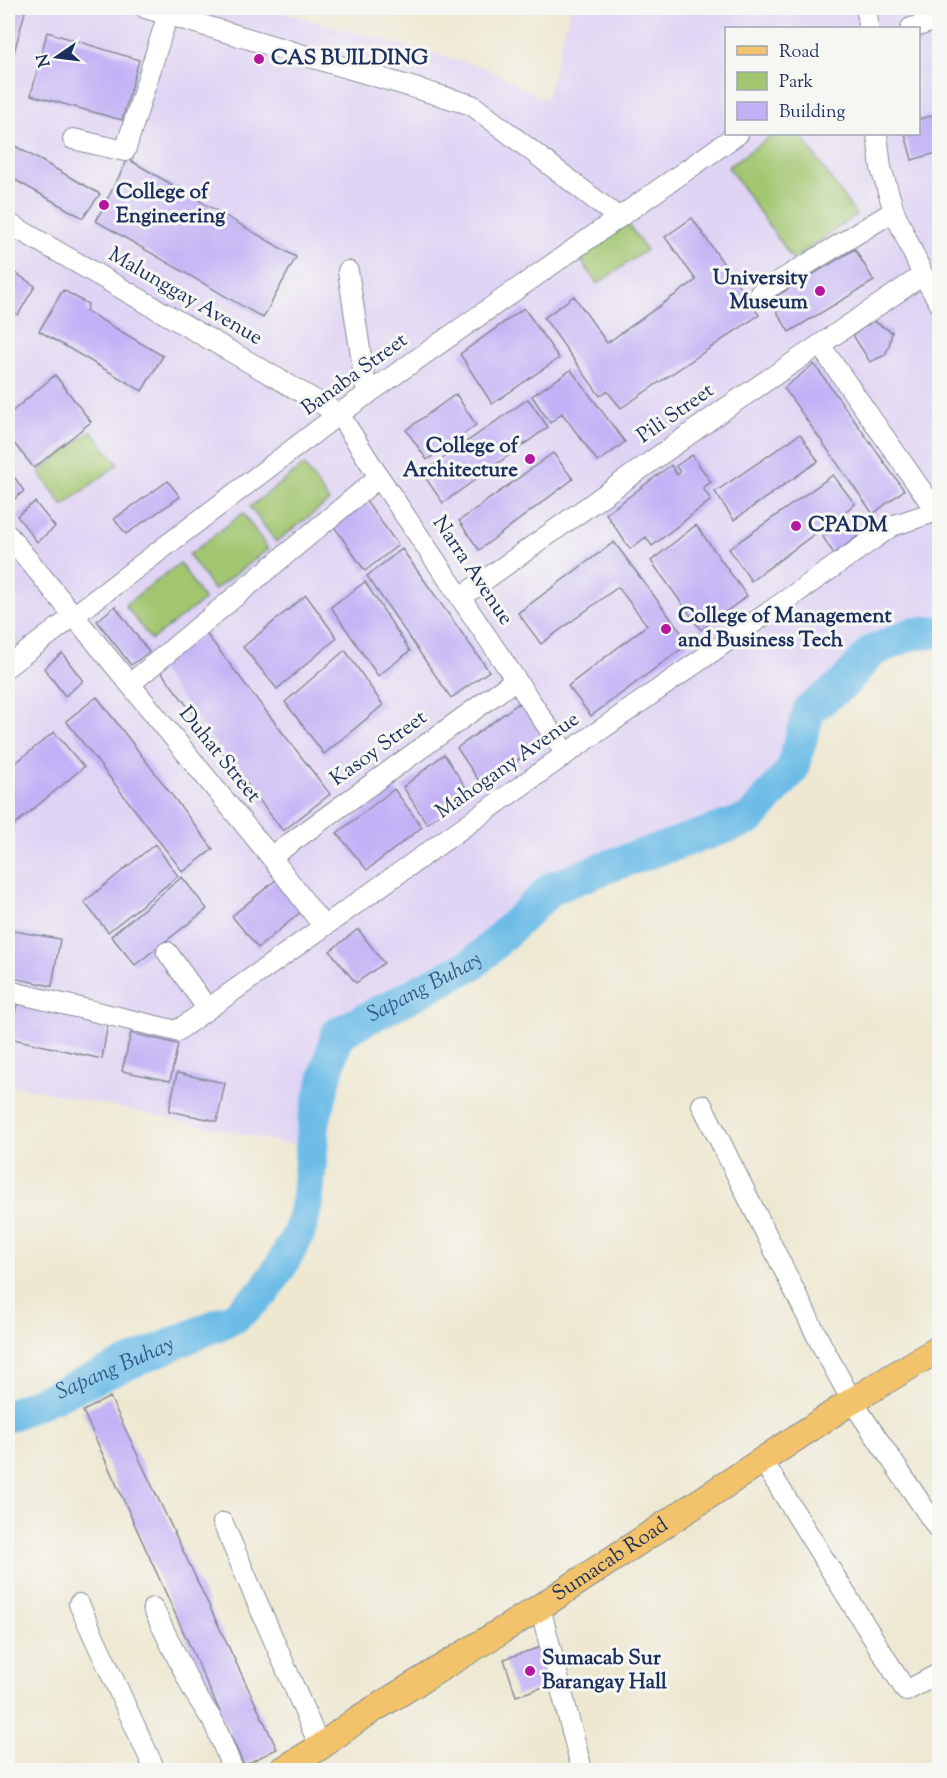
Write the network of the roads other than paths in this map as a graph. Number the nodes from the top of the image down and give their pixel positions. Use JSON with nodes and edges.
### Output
{"nodes":[{"id":1,"x":145,"y":8,"type":"edge"},
{"id":2,"x":867,"y":8,"type":"edge"},
{"id":3,"x":168,"y":14,"type":"junction"},
{"id":4,"x":939,"y":19,"type":"edge"},
{"id":5,"x":868,"y":27,"type":"edge"},
{"id":6,"x":914,"y":27,"type":"edge"},
{"id":7,"x":737,"y":135,"type":"edge"},
{"id":8,"x":878,"y":135,"type":"edge"},
{"id":9,"x":73,"y":139,"type":"dead end"},
{"id":10,"x":894,"y":211,"type":"junction"},
{"id":11,"x":619,"y":218,"type":"junction"},
{"id":12,"x":8,"y":223,"type":"edge"},
{"id":13,"x":348,"y":271,"type":"dead end"},
{"id":14,"x":923,"y":275,"type":"junction"},
{"id":15,"x":760,"y":293,"type":"dead end"},
{"id":16,"x":939,"y":304,"type":"edge"},
{"id":17,"x":819,"y":345,"type":"junction"},
{"id":18,"x":367,"y":394,"type":"junction"},
{"id":19,"x":339,"y":414,"type":"junction"},
{"id":20,"x":379,"y":477,"type":"junction"},
{"id":21,"x":938,"y":511,"type":"edge"},
{"id":22,"x":8,"y":535,"type":"edge"},
{"id":23,"x":460,"y":597,"type":"junction"},
{"id":24,"x":74,"y":617,"type":"junction"},
{"id":25,"x":8,"y":666,"type":"edge"},
{"id":26,"x":516,"y":680,"type":"junction"},
{"id":27,"x":130,"y":684,"type":"junction"},
{"id":28,"x":566,"y":754,"type":"junction"},
{"id":29,"x":271,"y":856,"type":"junction"},
{"id":30,"x":323,"y":927,"type":"junction"},
{"id":31,"x":167,"y":952,"type":"dead end"},
{"id":32,"x":8,"y":992,"type":"edge"},
{"id":33,"x":207,"y":1008,"type":"junction"},
{"id":34,"x":702,"y":1106,"type":"dead end"},
{"id":35,"x":939,"y":1348,"type":"edge"},
{"id":36,"x":852,"y":1401,"type":"junction"},
{"id":37,"x":763,"y":1461,"type":"junction"},
{"id":38,"x":223,"y":1523,"type":"dead end"},
{"id":39,"x":939,"y":1532,"type":"edge"},
{"id":40,"x":79,"y":1604,"type":"dead end"},
{"id":41,"x":540,"y":1607,"type":"junction"},
{"id":42,"x":153,"y":1608,"type":"dead end"},
{"id":43,"x":939,"y":1673,"type":"edge"},
{"id":44,"x":320,"y":1747,"type":"junction"},
{"id":45,"x":155,"y":1770,"type":"edge"},
{"id":46,"x":233,"y":1770,"type":"edge"},
{"id":47,"x":282,"y":1770,"type":"edge"},
{"id":48,"x":582,"y":1770,"type":"edge"}],
"edges":[{"from":1,"to":3,"type":"street"},
{"from":2,"to":5,"type":"street"},
{"from":3,"to":9,"type":"street"},
{"from":3,"to":11,"type":"street"},
{"from":4,"to":6,"type":"street"},
{"from":7,"to":11,"type":"street","name":"Banaba Street"},
{"from":8,"to":10,"type":"street"},
{"from":10,"to":14,"type":"street"},
{"from":10,"to":15,"type":"street"},
{"from":11,"to":18,"type":"street","name":"Banaba Street"},
{"from":12,"to":19,"type":"street","name":"Malunggay Avenue"},
{"from":13,"to":18,"type":"street"},
{"from":14,"to":16,"type":"street"},
{"from":14,"to":17,"type":"street","name":"Pili Street"},
{"from":17,"to":21,"type":"street"},
{"from":17,"to":23,"type":"street","name":"Pili Street"},
{"from":18,"to":19,"type":"street","name":"Banaba Street"},
{"from":19,"to":20,"type":"street","name":"Narra Avenue"},
{"from":19,"to":24,"type":"street","name":"Banaba Street"},
{"from":20,"to":23,"type":"street","name":"Narra Avenue"},
{"from":20,"to":27,"type":"street"},
{"from":21,"to":28,"type":"street","name":"Mahogany Avenue"},
{"from":22,"to":24,"type":"street","name":"Duhat Street"},
{"from":23,"to":26,"type":"street","name":"Narra Avenue"},
{"from":24,"to":25,"type":"street","name":"Banaba Street"},
{"from":24,"to":27,"type":"street","name":"Duhat Street"},
{"from":26,"to":28,"type":"street","name":"Narra Avenue"},
{"from":26,"to":29,"type":"street","name":"Kasoy Street"},
{"from":27,"to":29,"type":"street","name":"Duhat Street"},
{"from":28,"to":30,"type":"street","name":"Mahogany Avenue"},
{"from":29,"to":30,"type":"street","name":"Duhat Street"},
{"from":30,"to":33,"type":"street","name":"Mahogany Avenue"},
{"from":31,"to":33,"type":"street"},
{"from":32,"to":33,"type":"street","name":"Mahogany Avenue"},
{"from":34,"to":36,"type":"street"},
{"from":35,"to":36,"type":"main road","name":"Sumacab Road"},
{"from":36,"to":37,"type":"main road","name":"Sumacab Road"},
{"from":36,"to":39,"type":"street"},
{"from":37,"to":41,"type":"main road","name":"Sumacab Road"},
{"from":37,"to":43,"type":"street"},
{"from":38,"to":44,"type":"street"},
{"from":40,"to":45,"type":"street"},
{"from":41,"to":44,"type":"main road","name":"Sumacab Road"},
{"from":41,"to":48,"type":"street"},
{"from":42,"to":46,"type":"street"},
{"from":44,"to":47,"type":"main road","name":"Sumacab Road"}]}
